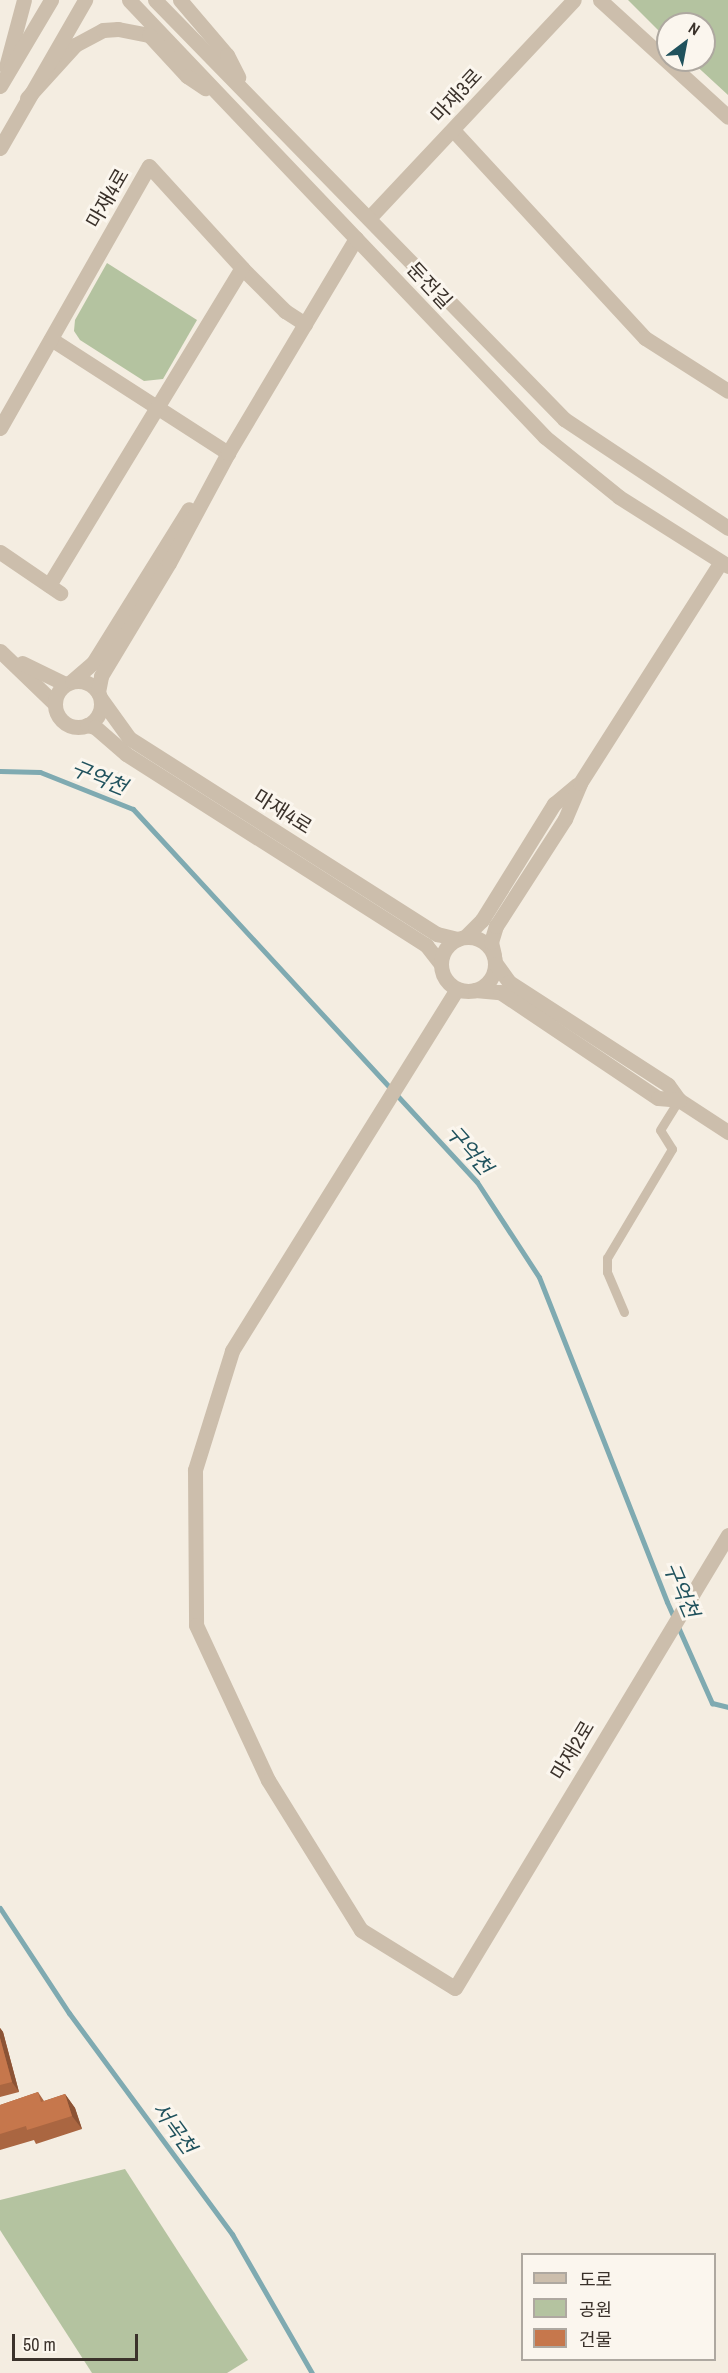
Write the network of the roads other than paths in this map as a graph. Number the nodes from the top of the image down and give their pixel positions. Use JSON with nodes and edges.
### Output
{"nodes":[{"id":1,"x":24,"y":0,"type":"edge"},
{"id":2,"x":51,"y":0,"type":"edge"},
{"id":3,"x":85,"y":0,"type":"edge"},
{"id":4,"x":129,"y":0,"type":"edge"},
{"id":5,"x":155,"y":0,"type":"edge"},
{"id":6,"x":180,"y":0,"type":"edge"},
{"id":7,"x":574,"y":0,"type":"edge"},
{"id":8,"x":600,"y":0,"type":"edge"},
{"id":9,"x":1,"y":85,"type":"edge"},
{"id":10,"x":244,"y":90,"type":"junction"},
{"id":11,"x":27,"y":98,"type":"junction"},
{"id":12,"x":227,"y":102,"type":"junction"},
{"id":13,"x":728,"y":117,"type":"edge"},
{"id":14,"x":453,"y":130,"type":"junction"},
{"id":15,"x":0,"y":148,"type":"edge"},
{"id":16,"x":369,"y":219,"type":"junction"},
{"id":17,"x":356,"y":238,"type":"junction"},
{"id":18,"x":242,"y":268,"type":"junction"},
{"id":19,"x":304,"y":324,"type":"junction"},
{"id":20,"x":51,"y":339,"type":"junction"},
{"id":21,"x":728,"y":391,"type":"edge"},
{"id":22,"x":157,"y":407,"type":"junction"},
{"id":23,"x":0,"y":428,"type":"edge"},
{"id":24,"x":228,"y":453,"type":"junction"},
{"id":25,"x":728,"y":528,"type":"edge"},
{"id":26,"x":0,"y":552,"type":"edge"},
{"id":27,"x":726,"y":560,"type":"edge"},
{"id":28,"x":4,"y":654,"type":"edge"},
{"id":29,"x":68,"y":683,"type":"junction"},
{"id":30,"x":99,"y":696,"type":"junction"},
{"id":31,"x":54,"y":703,"type":"junction"},
{"id":32,"x":87,"y":725,"type":"junction"},
{"id":33,"x":580,"y":783,"type":"junction"},
{"id":34,"x":461,"y":938,"type":"junction"},
{"id":35,"x":495,"y":959,"type":"junction"},
{"id":36,"x":441,"y":964,"type":"junction"},
{"id":37,"x":457,"y":989,"type":"junction"},
{"id":38,"x":475,"y":990,"type":"junction"},
{"id":39,"x":679,"y":1100,"type":"junction"},
{"id":40,"x":728,"y":1132,"type":"edge"},
{"id":41,"x":624,"y":1312,"type":"dead end"},
{"id":42,"x":728,"y":1535,"type":"edge"}],
"edges":[{"from":1,"to":9,"type":"street"},
{"from":2,"to":9,"type":"street"},
{"from":3,"to":11,"type":"street"},
{"from":4,"to":12,"type":"street","name":"둔전길"},
{"from":5,"to":10,"type":"street","name":"둔전길"},
{"from":6,"to":10,"type":"street"},
{"from":7,"to":14,"type":"street","name":"마재3로"},
{"from":8,"to":13,"type":"street"},
{"from":10,"to":16,"type":"street","name":"둔전길"},
{"from":11,"to":12,"type":"street"},
{"from":11,"to":15,"type":"street"},
{"from":12,"to":17,"type":"street","name":"둔전길"},
{"from":14,"to":16,"type":"street","name":"마재3로"},
{"from":14,"to":21,"type":"street"},
{"from":16,"to":25,"type":"street","name":"둔전길"},
{"from":17,"to":19,"type":"street"},
{"from":17,"to":27,"type":"street","name":"둔전길"},
{"from":18,"to":19,"type":"street","name":"마재4로"},
{"from":18,"to":20,"type":"street","name":"마재4로"},
{"from":18,"to":22,"type":"street"},
{"from":19,"to":24,"type":"street"},
{"from":20,"to":22,"type":"street"},
{"from":20,"to":23,"type":"street","name":"마재4로"},
{"from":22,"to":24,"type":"street"},
{"from":22,"to":26,"type":"street"},
{"from":24,"to":29,"type":"street"},
{"from":24,"to":30,"type":"street"},
{"from":27,"to":33,"type":"street"},
{"from":28,"to":29,"type":"street"},
{"from":28,"to":31,"type":"street"},
{"from":29,"to":30,"type":"street"},
{"from":29,"to":31,"type":"street"},
{"from":30,"to":32,"type":"street"},
{"from":30,"to":34,"type":"street","name":"마재4로"},
{"from":31,"to":32,"type":"street"},
{"from":32,"to":36,"type":"street","name":"마재4로"},
{"from":33,"to":34,"type":"street"},
{"from":33,"to":35,"type":"street"},
{"from":34,"to":35,"type":"street"},
{"from":34,"to":36,"type":"street"},
{"from":35,"to":38,"type":"street"},
{"from":35,"to":39,"type":"street"},
{"from":36,"to":37,"type":"street"},
{"from":37,"to":38,"type":"street"},
{"from":37,"to":42,"type":"street","name":"마재2로"},
{"from":38,"to":39,"type":"street"},
{"from":39,"to":40,"type":"street"},
{"from":39,"to":41,"type":"lane"}]}
